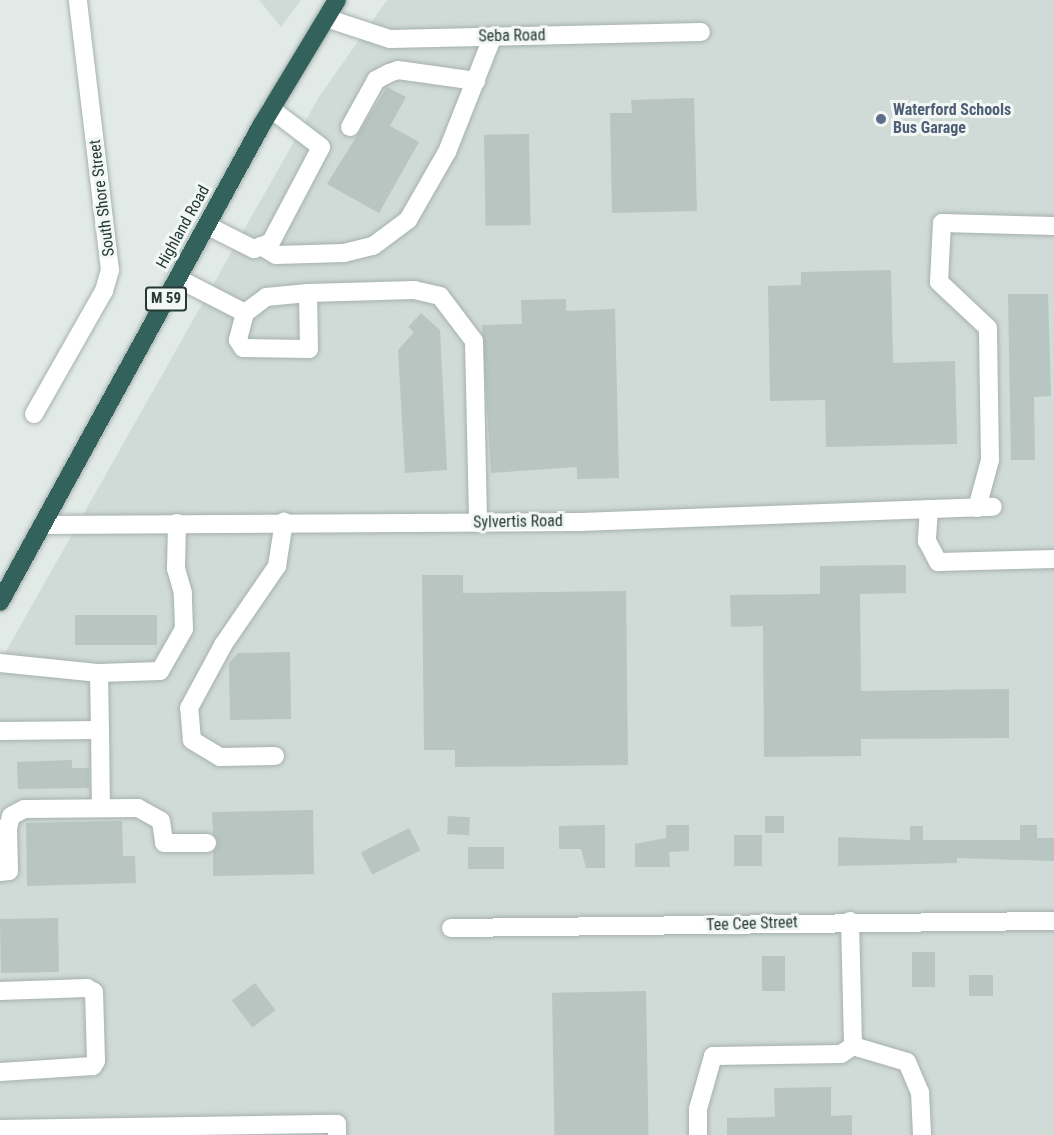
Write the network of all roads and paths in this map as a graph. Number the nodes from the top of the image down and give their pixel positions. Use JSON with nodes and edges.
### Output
{"nodes":[{"id":1,"x":78,"y":0,"type":"edge"},
{"id":2,"x":337,"y":0,"type":"edge"},
{"id":3,"x":326,"y":18,"type":"junction"},
{"id":4,"x":701,"y":32,"type":"dead end"},
{"id":5,"x":493,"y":36,"type":"junction"},
{"id":6,"x":403,"y":38,"type":"junction"},
{"id":7,"x":398,"y":70,"type":"junction"},
{"id":8,"x":476,"y":81,"type":"junction"},
{"id":9,"x":272,"y":109,"type":"junction"},
{"id":10,"x":350,"y":127,"type":"dead end"},
{"id":11,"x":206,"y":225,"type":"junction"},
{"id":12,"x":1054,"y":226,"type":"edge"},
{"id":13,"x":261,"y":246,"type":"junction"},
{"id":14,"x":177,"y":278,"type":"junction"},
{"id":15,"x":309,"y":293,"type":"junction"},
{"id":16,"x":244,"y":313,"type":"junction"},
{"id":17,"x":34,"y":414,"type":"dead end"},
{"id":18,"x":929,"y":509,"type":"junction"},
{"id":19,"x":284,"y":522,"type":"junction"},
{"id":20,"x":177,"y":523,"type":"junction"},
{"id":21,"x":478,"y":523,"type":"junction"},
{"id":22,"x":43,"y":525,"type":"junction"},
{"id":23,"x":1054,"y":559,"type":"edge"},
{"id":24,"x":0,"y":602,"type":"edge"},
{"id":25,"x":0,"y":663,"type":"edge"},
{"id":26,"x":99,"y":673,"type":"junction"},
{"id":27,"x":100,"y":730,"type":"junction"},
{"id":28,"x":0,"y":731,"type":"edge"},
{"id":29,"x":275,"y":756,"type":"dead end"},
{"id":30,"x":101,"y":808,"type":"junction"},
{"id":31,"x":4,"y":828,"type":"edge"},
{"id":32,"x":207,"y":843,"type":"dead end"},
{"id":33,"x":0,"y":872,"type":"edge"},
{"id":34,"x":850,"y":921,"type":"junction"},
{"id":35,"x":1054,"y":921,"type":"edge"},
{"id":36,"x":451,"y":928,"type":"dead end"},
{"id":37,"x":0,"y":991,"type":"edge"},
{"id":38,"x":852,"y":1046,"type":"junction"},
{"id":39,"x":0,"y":1072,"type":"edge"},
{"id":40,"x":0,"y":1129,"type":"edge"},
{"id":41,"x":337,"y":1135,"type":"edge"},
{"id":42,"x":698,"y":1135,"type":"edge"},
{"id":43,"x":922,"y":1135,"type":"edge"}],
"edges":[{"from":1,"to":17,"type":"street","name":"South Shore Street"},
{"from":2,"to":3,"type":"highway","name":"Highland Road","number":"M 59"},
{"from":3,"to":6,"type":"street","name":"Seba Road"},
{"from":3,"to":9,"type":"highway","name":"Highland Road","number":"M 59"},
{"from":4,"to":5,"type":"street","name":"Seba Road"},
{"from":5,"to":6,"type":"street","name":"Seba Road"},
{"from":5,"to":8,"type":"street"},
{"from":6,"to":7,"type":"street"},
{"from":7,"to":8,"type":"street"},
{"from":7,"to":10,"type":"street"},
{"from":8,"to":13,"type":"street"},
{"from":9,"to":11,"type":"highway","name":"Highland Road","number":"M 59"},
{"from":9,"to":13,"type":"street"},
{"from":11,"to":13,"type":"street"},
{"from":11,"to":14,"type":"highway","name":"Highland Road","number":"M 59"},
{"from":12,"to":18,"type":"street","name":"Sylvertis Road"},
{"from":14,"to":16,"type":"street"},
{"from":14,"to":22,"type":"highway","name":"Highland Road","number":"M 59"},
{"from":15,"to":16,"type":"street"},
{"from":15,"to":16,"type":"street"},
{"from":15,"to":21,"type":"street"},
{"from":18,"to":21,"type":"street","name":"Sylvertis Road"},
{"from":18,"to":23,"type":"street"},
{"from":19,"to":20,"type":"street","name":"Sylvertis Road"},
{"from":19,"to":21,"type":"street","name":"Sylvertis Road"},
{"from":19,"to":29,"type":"street"},
{"from":20,"to":22,"type":"street","name":"Sylvertis Road"},
{"from":20,"to":26,"type":"street"},
{"from":22,"to":24,"type":"highway","name":"Highland Road","number":"M 59"},
{"from":25,"to":26,"type":"street"},
{"from":26,"to":27,"type":"street"},
{"from":27,"to":28,"type":"street"},
{"from":27,"to":30,"type":"street"},
{"from":30,"to":31,"type":"street"},
{"from":30,"to":32,"type":"street"},
{"from":31,"to":33,"type":"street"},
{"from":34,"to":35,"type":"street","name":"Tee Cee Street"},
{"from":34,"to":36,"type":"street","name":"Tee Cee Street"},
{"from":34,"to":38,"type":"street"},
{"from":37,"to":39,"type":"street"},
{"from":38,"to":42,"type":"street"},
{"from":38,"to":43,"type":"street"},
{"from":40,"to":41,"type":"street"}]}
